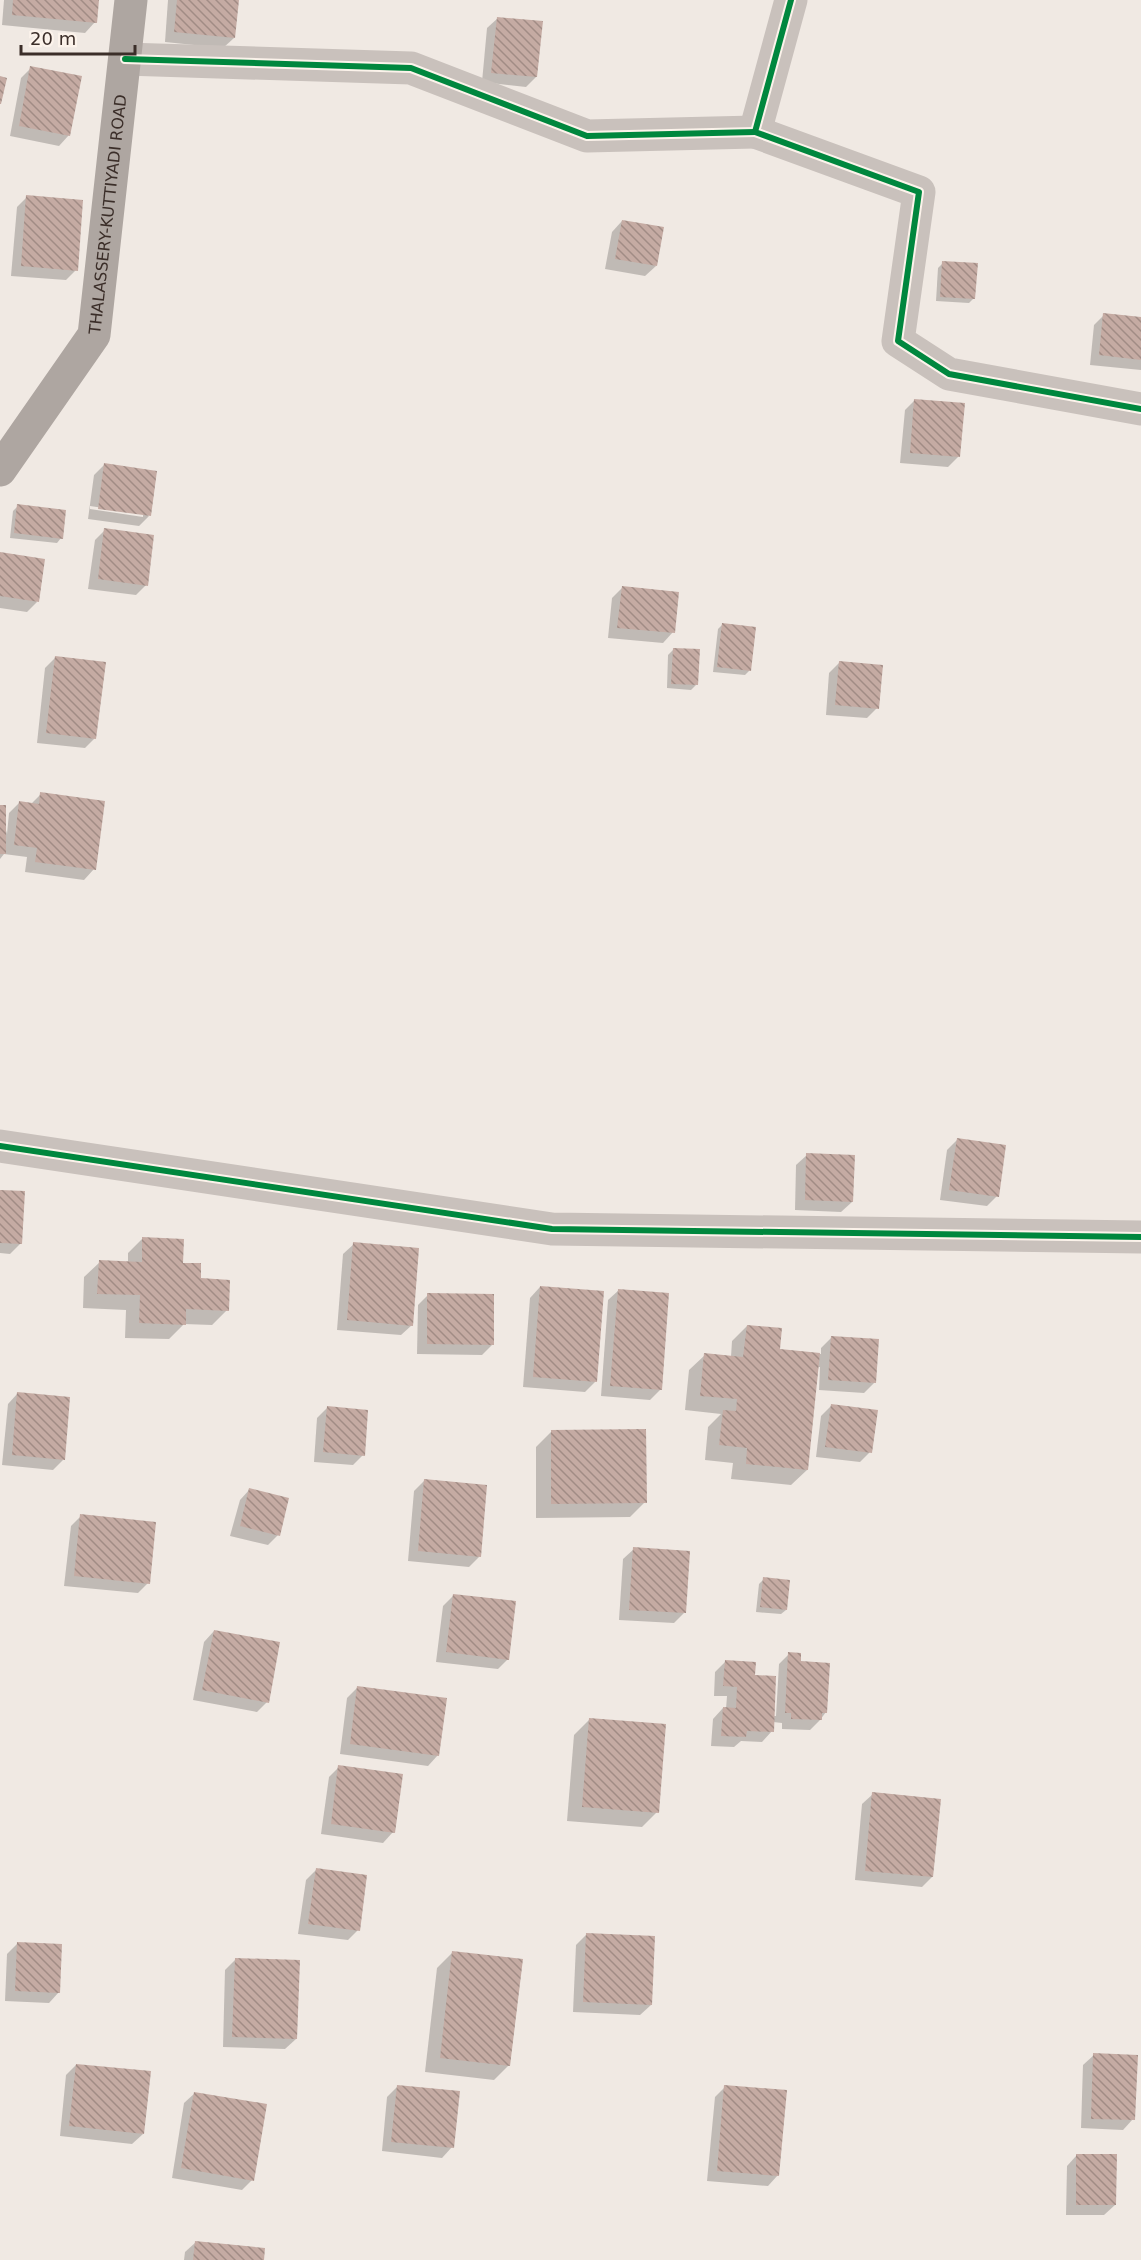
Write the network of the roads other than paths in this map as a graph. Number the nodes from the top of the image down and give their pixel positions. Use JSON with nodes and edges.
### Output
{"nodes":[{"id":1,"x":131,"y":0,"type":"edge"},
{"id":2,"x":791,"y":0,"type":"edge"},
{"id":3,"x":125,"y":59,"type":"junction"},
{"id":4,"x":755,"y":132,"type":"junction"},
{"id":5,"x":1141,"y":409,"type":"edge"},
{"id":6,"x":0,"y":470,"type":"edge"},
{"id":7,"x":0,"y":1146,"type":"edge"},
{"id":8,"x":1141,"y":1237,"type":"edge"}],
"edges":[{"from":1,"to":3,"type":"main road","name":"THALASSERY-KUTTIYADI ROAD"},
{"from":2,"to":4,"type":"street"},
{"from":3,"to":4,"type":"street"},
{"from":3,"to":6,"type":"main road","name":"THALASSERY-KUTTIYADI ROAD"},
{"from":4,"to":5,"type":"street"},
{"from":7,"to":8,"type":"street"}]}
